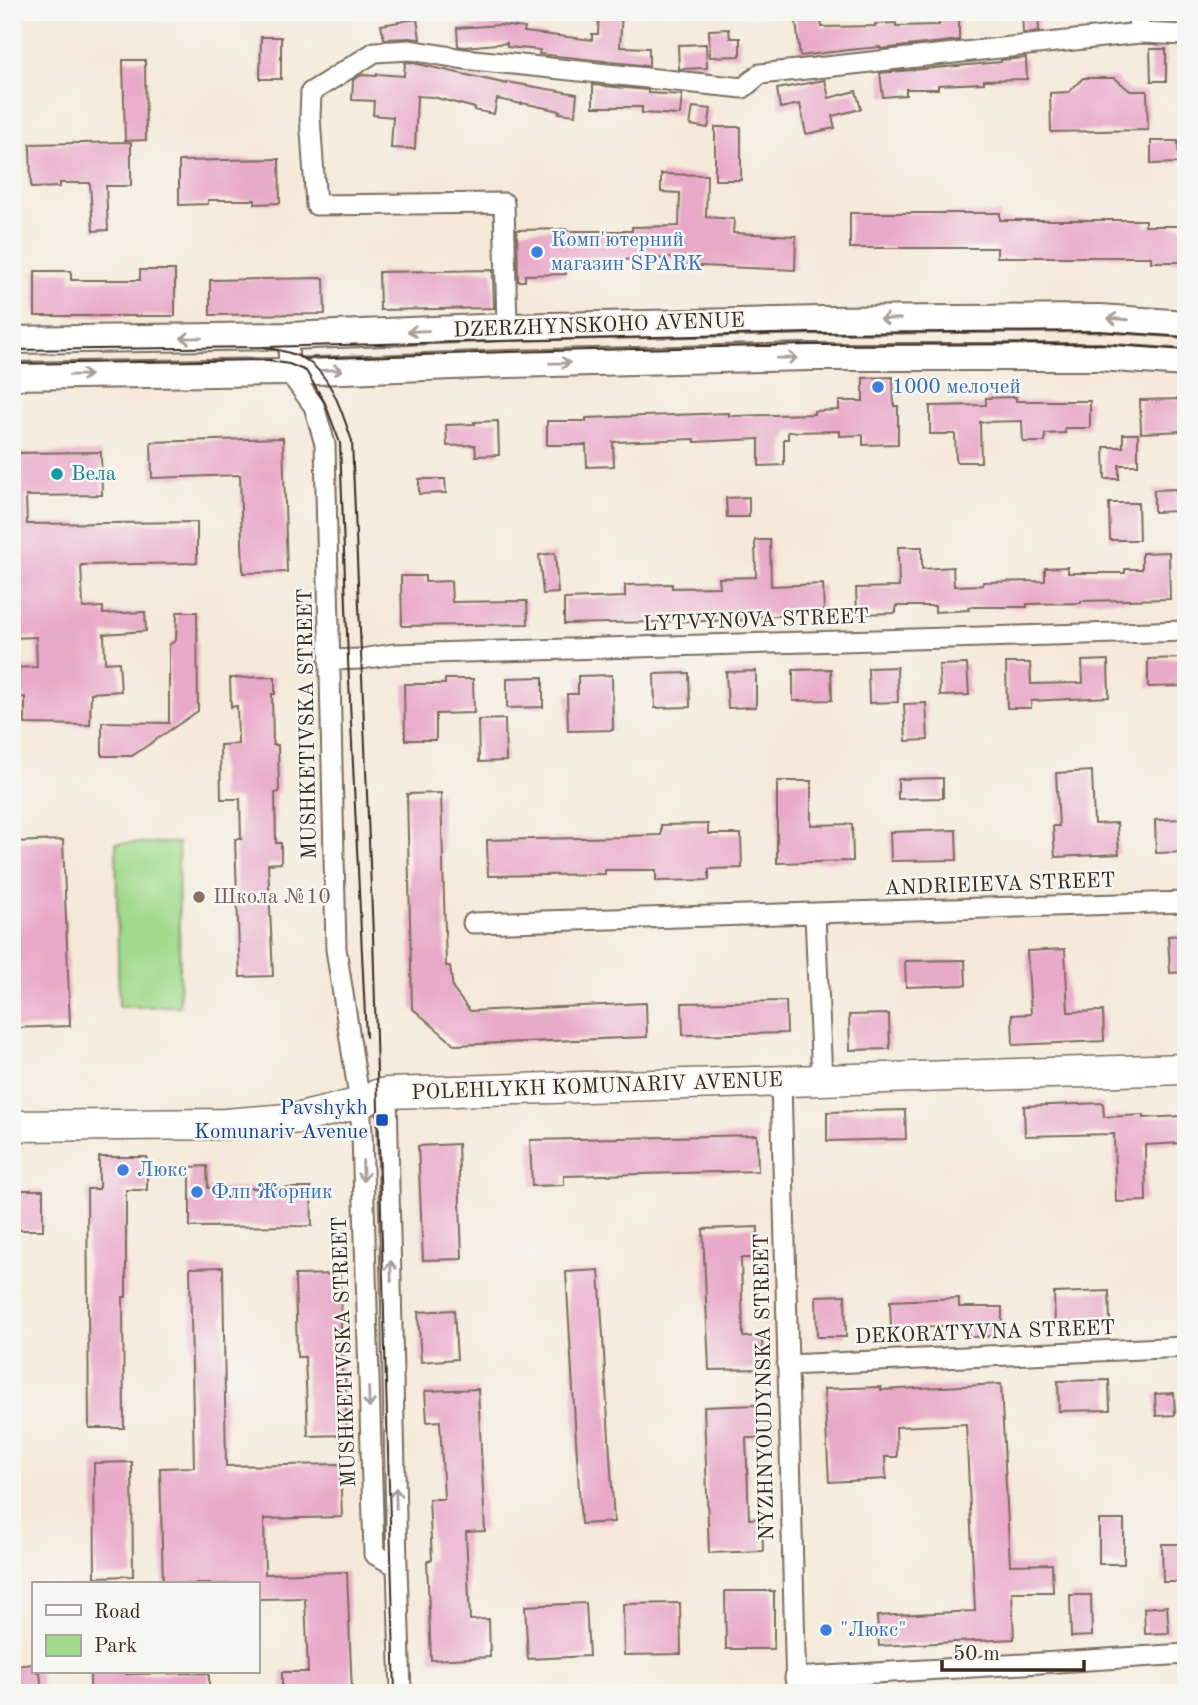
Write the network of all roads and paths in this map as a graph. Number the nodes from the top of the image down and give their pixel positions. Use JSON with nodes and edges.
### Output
{"nodes":[{"id":1,"x":1137,"y":12,"type":"edge"},
{"id":2,"x":1140,"y":33,"type":"junction"},
{"id":3,"x":1186,"y":35,"type":"edge"},
{"id":4,"x":1186,"y":324,"type":"edge"},
{"id":5,"x":507,"y":327,"type":"junction"},
{"id":6,"x":288,"y":336,"type":"junction"},
{"id":7,"x":12,"y":340,"type":"edge"},
{"id":8,"x":1186,"y":363,"type":"edge"},
{"id":9,"x":289,"y":372,"type":"junction"},
{"id":10,"x":12,"y":376,"type":"edge"},
{"id":11,"x":1186,"y":631,"type":"edge"},
{"id":12,"x":329,"y":660,"type":"junction"},
{"id":13,"x":1186,"y":902,"type":"edge"},
{"id":14,"x":815,"y":914,"type":"junction"},
{"id":15,"x":473,"y":923,"type":"dead end"},
{"id":16,"x":1186,"y":1069,"type":"edge"},
{"id":17,"x":822,"y":1080,"type":"junction"},
{"id":18,"x":780,"y":1081,"type":"junction"},
{"id":19,"x":373,"y":1098,"type":"junction"},
{"id":20,"x":12,"y":1126,"type":"edge"},
{"id":21,"x":1186,"y":1348,"type":"edge"},
{"id":22,"x":787,"y":1365,"type":"junction"},
{"id":23,"x":397,"y":1566,"type":"junction"},
{"id":24,"x":1186,"y":1654,"type":"edge"},
{"id":25,"x":796,"y":1685,"type":"edge"},
{"id":26,"x":401,"y":1693,"type":"edge"}],
"edges":[{"from":1,"to":2,"type":"street"},
{"from":2,"to":3,"type":"street"},
{"from":2,"to":5,"type":"street"},
{"from":4,"to":5,"type":"street","name":"DZERZHYNSKOHO AVENUE","one_way":true},
{"from":5,"to":6,"type":"street","name":"DZERZHYNSKOHO AVENUE","one_way":true},
{"from":6,"to":7,"type":"street","name":"DZERZHYNSKOHO AVENUE","one_way":true},
{"from":6,"to":9,"type":"street"},
{"from":9,"to":8,"type":"street","name":"DZERZHYNSKOHO AVENUE","one_way":true},
{"from":10,"to":9,"type":"street","name":"DZERZHYNSKOHO AVENUE","one_way":true},
{"from":9,"to":12,"type":"street","name":"MUSHKETIVSKA STREET"},
{"from":11,"to":12,"type":"street","name":"LYTVYNOVA STREET"},
{"from":12,"to":19,"type":"street","name":"MUSHKETIVSKA STREET"},
{"from":13,"to":14,"type":"street","name":"ANDRIEIEVA STREET"},
{"from":14,"to":15,"type":"street","name":"ANDRIEIEVA STREET"},
{"from":14,"to":17,"type":"street"},
{"from":16,"to":17,"type":"main road","name":"POLEHLYKH KOMUNARIV AVENUE"},
{"from":17,"to":18,"type":"main road","name":"POLEHLYKH KOMUNARIV AVENUE"},
{"from":18,"to":19,"type":"main road","name":"POLEHLYKH KOMUNARIV AVENUE"},
{"from":18,"to":22,"type":"street","name":"NYZHNYOUDYNSKA STREET"},
{"from":19,"to":20,"type":"main road","name":"POLEHLYKH KOMUNARIV AVENUE"},
{"from":23,"to":19,"type":"street","name":"MUSHKETIVSKA STREET","one_way":true},
{"from":19,"to":23,"type":"street","name":"MUSHKETIVSKA STREET","one_way":true},
{"from":21,"to":22,"type":"street","name":"DEKORATYVNA STREET"},
{"from":22,"to":25,"type":"street","name":"NYZHNYOUDYNSKA STREET"},
{"from":23,"to":26,"type":"street","name":"MUSHKETIVSKA STREET"},
{"from":24,"to":25,"type":"street"}]}
